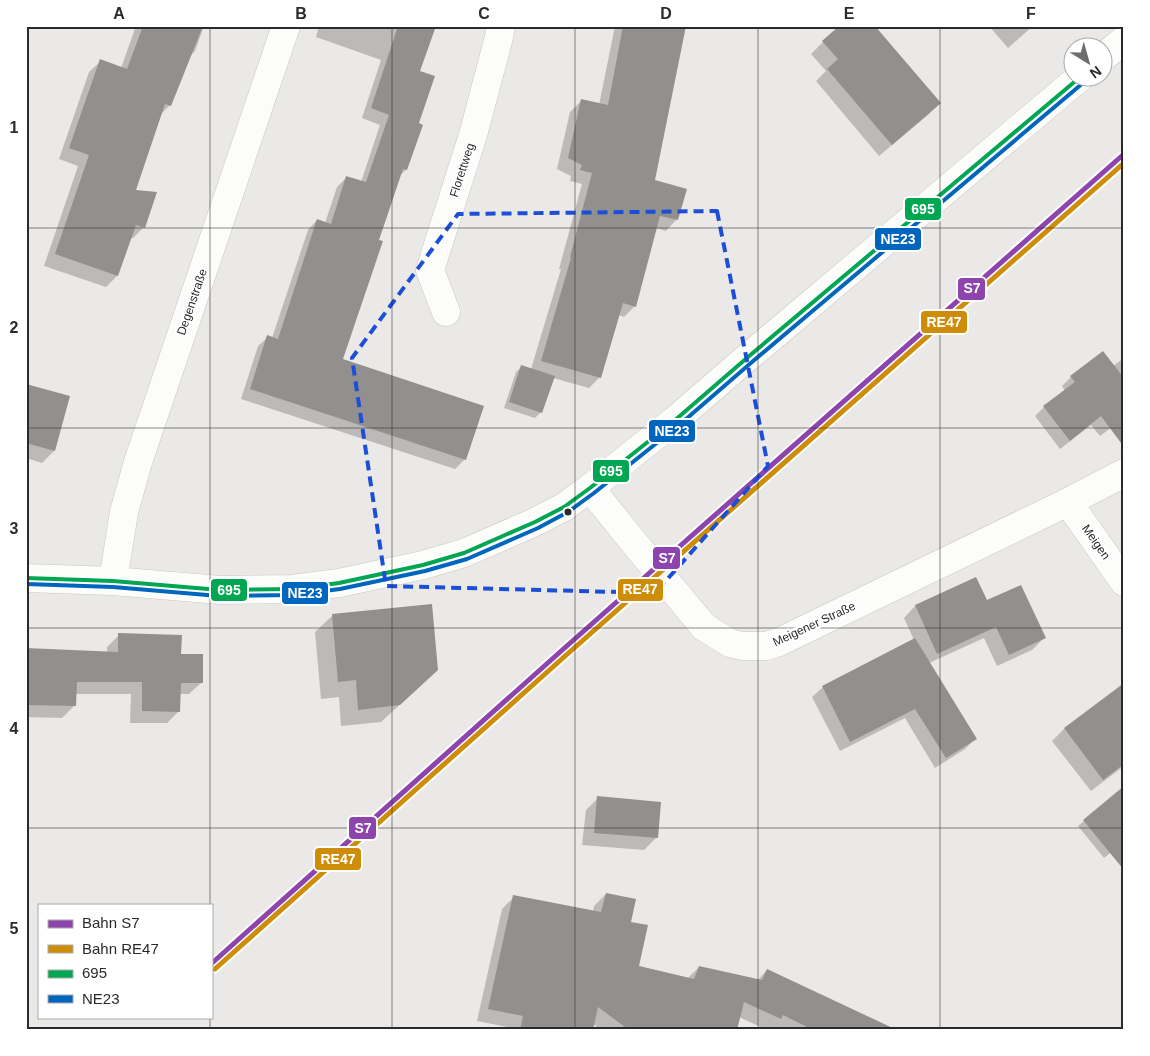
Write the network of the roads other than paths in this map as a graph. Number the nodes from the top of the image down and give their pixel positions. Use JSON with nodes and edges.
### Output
{"nodes":[{"id":1,"x":286,"y":26,"type":"edge"},
{"id":2,"x":501,"y":26,"type":"edge"},
{"id":3,"x":1124,"y":40,"type":"edge"},
{"id":4,"x":1112,"y":50,"type":"edge"},
{"id":5,"x":1067,"y":88,"type":"edge"},
{"id":6,"x":446,"y":312,"type":"dead end"},
{"id":7,"x":1124,"y":473,"type":"edge"},
{"id":8,"x":590,"y":488,"type":"junction"},
{"id":9,"x":1068,"y":502,"type":"junction"},
{"id":10,"x":26,"y":578,"type":"edge"},
{"id":11,"x":113,"y":581,"type":"junction"},
{"id":12,"x":1124,"y":582,"type":"edge"}],
"edges":[{"from":1,"to":11,"type":"street","name":"Degenstraße"},
{"from":2,"to":6,"type":"street","name":"Florettweg"},
{"from":3,"to":4,"type":"street"},
{"from":5,"to":8,"type":"street"},
{"from":7,"to":9,"type":"street","name":"Meigener Straße"},
{"from":8,"to":9,"type":"street","name":"Meigener Straße"},
{"from":8,"to":11,"type":"street"},
{"from":9,"to":12,"type":"street","name":"Meigen"},
{"from":10,"to":11,"type":"street"}]}
